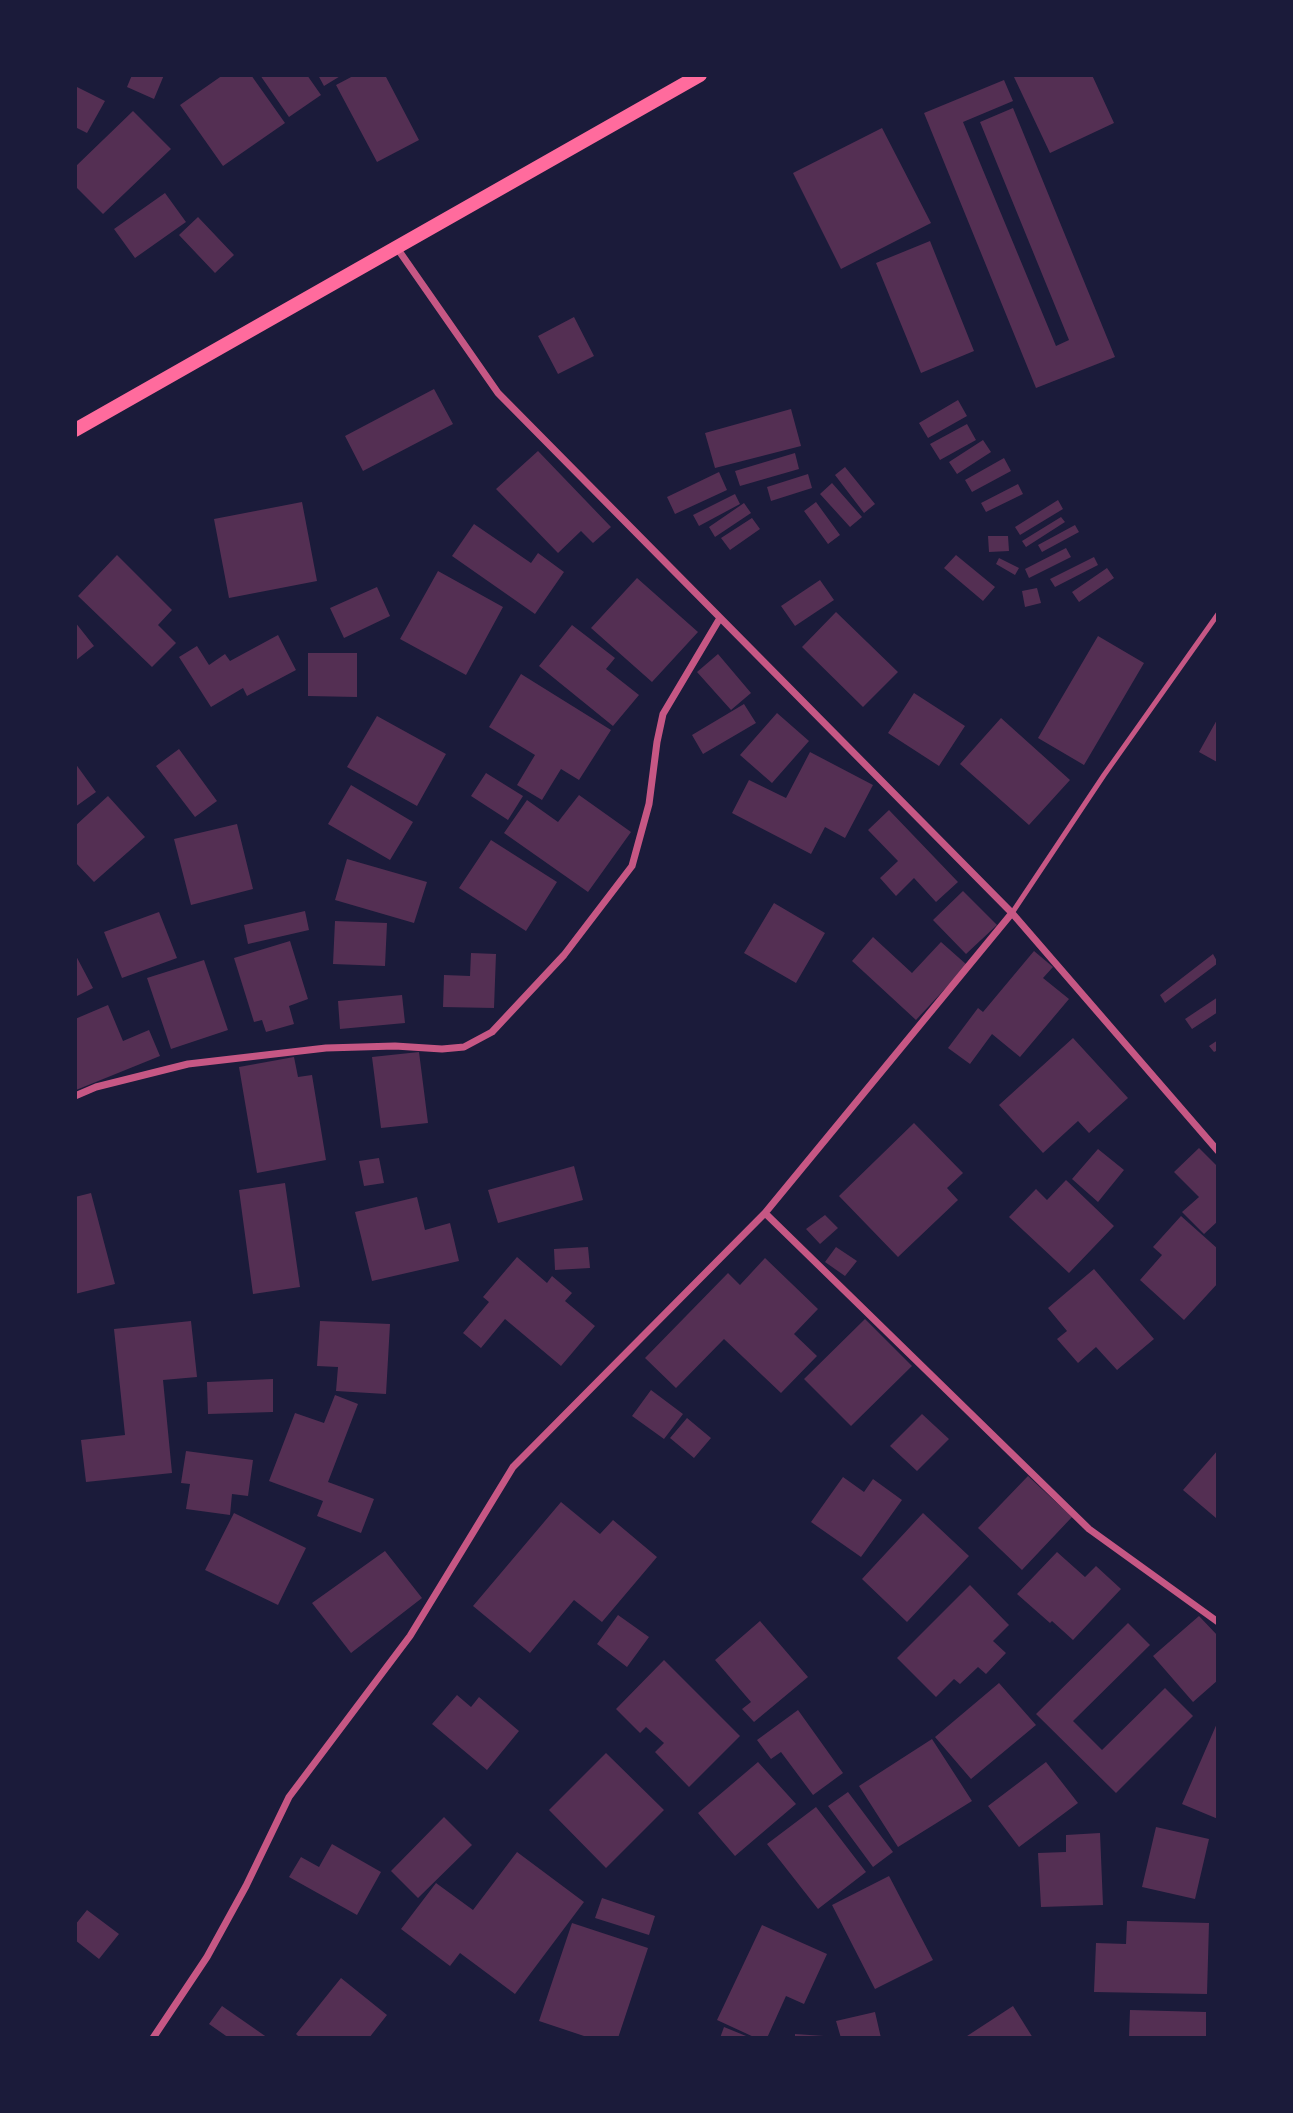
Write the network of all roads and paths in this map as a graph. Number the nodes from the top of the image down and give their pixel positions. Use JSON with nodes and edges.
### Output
{"nodes":[{"id":1,"x":700,"y":75,"type":"edge"},
{"id":2,"x":397,"y":248,"type":"junction"},
{"id":3,"x":75,"y":430,"type":"edge"},
{"id":4,"x":1218,"y":614,"type":"edge"},
{"id":5,"x":720,"y":618,"type":"junction"},
{"id":6,"x":1012,"y":913,"type":"junction"},
{"id":7,"x":75,"y":1096,"type":"edge"},
{"id":8,"x":1218,"y":1151,"type":"edge"},
{"id":9,"x":765,"y":1213,"type":"junction"},
{"id":10,"x":1218,"y":1622,"type":"edge"},
{"id":11,"x":153,"y":2038,"type":"edge"}],
"edges":[{"from":1,"to":2,"type":"main road"},
{"from":2,"to":3,"type":"main road"},
{"from":2,"to":5,"type":"street"},
{"from":4,"to":6,"type":"lane"},
{"from":5,"to":6,"type":"street"},
{"from":5,"to":7,"type":"street"},
{"from":6,"to":8,"type":"street"},
{"from":6,"to":9,"type":"street"},
{"from":9,"to":10,"type":"street"},
{"from":9,"to":11,"type":"street"}]}
